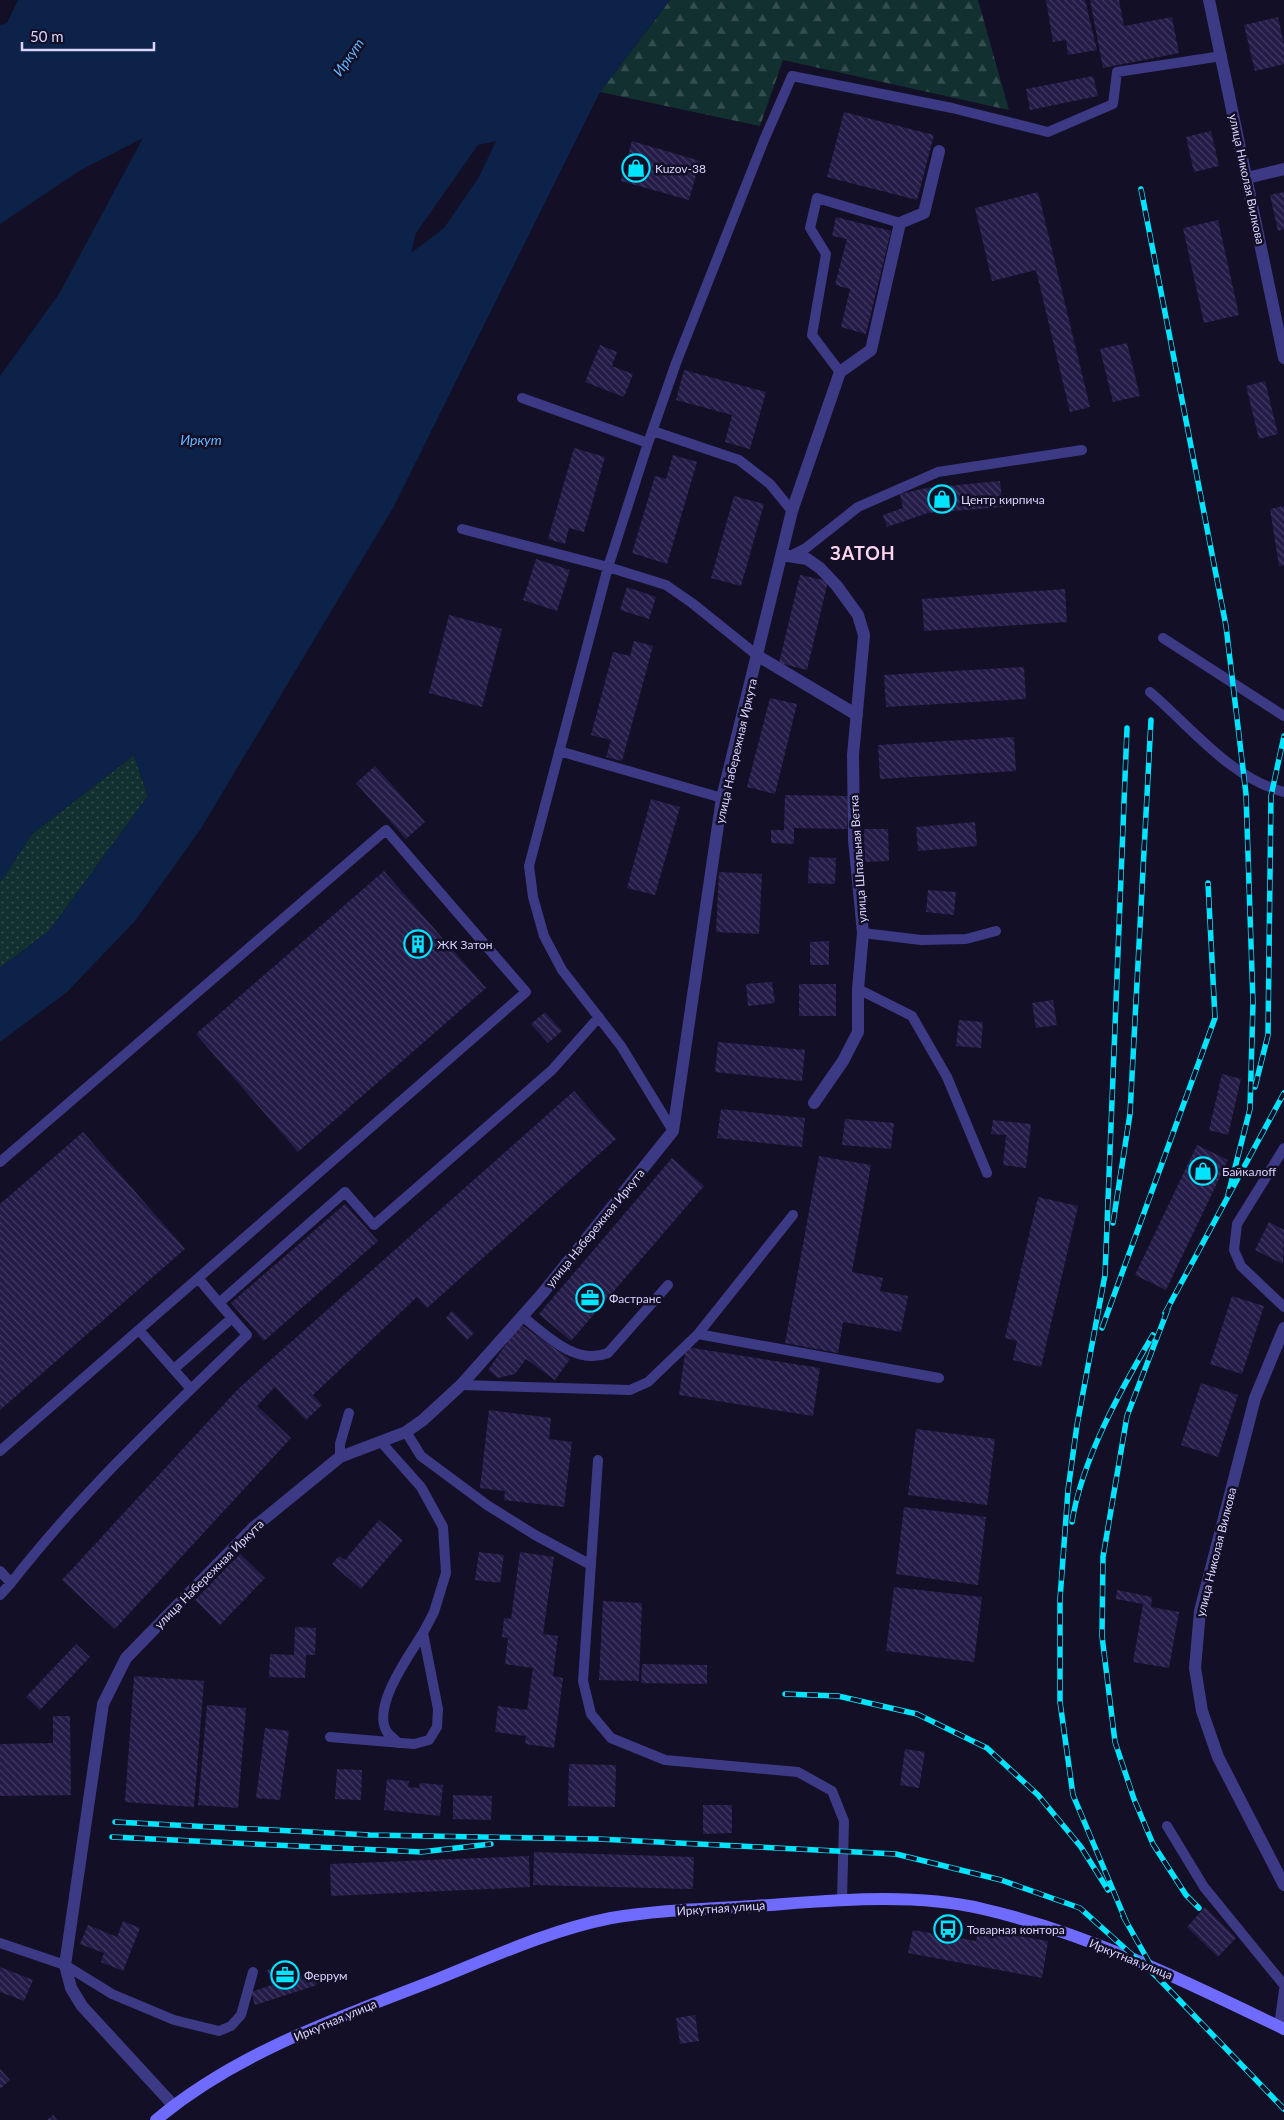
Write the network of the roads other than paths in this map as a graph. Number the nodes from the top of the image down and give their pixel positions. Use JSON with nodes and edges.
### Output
{"nodes":[{"id":1,"x":1209,"y":0,"type":"edge"},
{"id":2,"x":1222,"y":56,"type":"junction"},
{"id":3,"x":939,"y":151,"type":"dead end"},
{"id":4,"x":1284,"y":169,"type":"edge"},
{"id":5,"x":1247,"y":178,"type":"junction"},
{"id":6,"x":900,"y":223,"type":"junction"},
{"id":7,"x":1284,"y":358,"type":"edge"},
{"id":8,"x":840,"y":372,"type":"junction"},
{"id":9,"x":522,"y":398,"type":"dead end"},
{"id":10,"x":653,"y":431,"type":"junction"},
{"id":11,"x":648,"y":443,"type":"junction"},
{"id":12,"x":1082,"y":450,"type":"dead end"},
{"id":13,"x":792,"y":511,"type":"junction"},
{"id":14,"x":462,"y":529,"type":"dead end"},
{"id":15,"x":786,"y":556,"type":"junction"},
{"id":16,"x":608,"y":567,"type":"junction"},
{"id":17,"x":1163,"y":638,"type":"dead end"},
{"id":18,"x":758,"y":656,"type":"junction"},
{"id":19,"x":1150,"y":692,"type":"dead end"},
{"id":20,"x":857,"y":715,"type":"junction"},
{"id":21,"x":1284,"y":716,"type":"edge"},
{"id":22,"x":559,"y":751,"type":"junction"},
{"id":23,"x":1284,"y":792,"type":"edge"},
{"id":24,"x":722,"y":798,"type":"junction"},
{"id":25,"x":996,"y":930,"type":"dead end"},
{"id":26,"x":863,"y":933,"type":"junction"},
{"id":27,"x":858,"y":989,"type":"junction"},
{"id":28,"x":599,"y":1017,"type":"junction"},
{"id":29,"x":814,"y":1103,"type":"dead end"},
{"id":30,"x":673,"y":1131,"type":"junction"},
{"id":31,"x":1284,"y":1148,"type":"edge"},
{"id":32,"x":0,"y":1162,"type":"edge"},
{"id":33,"x":987,"y":1172,"type":"dead end"},
{"id":34,"x":792,"y":1215,"type":"dead end"},
{"id":35,"x":198,"y":1278,"type":"junction"},
{"id":36,"x":668,"y":1285,"type":"dead end"},
{"id":37,"x":219,"y":1303,"type":"junction"},
{"id":38,"x":1284,"y":1307,"type":"edge"},
{"id":39,"x":522,"y":1316,"type":"junction"},
{"id":40,"x":232,"y":1318,"type":"junction"},
{"id":41,"x":1284,"y":1328,"type":"edge"},
{"id":42,"x":139,"y":1330,"type":"junction"},
{"id":43,"x":698,"y":1334,"type":"junction"},
{"id":44,"x":174,"y":1369,"type":"junction"},
{"id":45,"x":939,"y":1378,"type":"dead end"},
{"id":46,"x":460,"y":1385,"type":"junction"},
{"id":47,"x":191,"y":1389,"type":"junction"},
{"id":48,"x":349,"y":1413,"type":"dead end"},
{"id":49,"x":406,"y":1432,"type":"junction"},
{"id":50,"x":381,"y":1442,"type":"junction"},
{"id":51,"x":0,"y":1451,"type":"edge"},
{"id":52,"x":340,"y":1458,"type":"junction"},
{"id":53,"x":598,"y":1460,"type":"dead end"},
{"id":54,"x":591,"y":1565,"type":"junction"},
{"id":55,"x":0,"y":1571,"type":"edge"},
{"id":56,"x":10,"y":1583,"type":"junction"},
{"id":57,"x":0,"y":1595,"type":"edge"},
{"id":58,"x":423,"y":1633,"type":"junction"},
{"id":59,"x":330,"y":1736,"type":"dead end"},
{"id":60,"x":398,"y":1743,"type":"junction"},
{"id":61,"x":1167,"y":1826,"type":"dead end"},
{"id":62,"x":1284,"y":1885,"type":"edge"},
{"id":63,"x":842,"y":1900,"type":"junction"},
{"id":64,"x":0,"y":1943,"type":"edge"},
{"id":65,"x":65,"y":1965,"type":"junction"},
{"id":66,"x":253,"y":1972,"type":"dead end"},
{"id":67,"x":1284,"y":1985,"type":"edge"},
{"id":68,"x":1284,"y":1990,"type":"edge"},
{"id":69,"x":1282,"y":2028,"type":"edge"},
{"id":70,"x":174,"y":2106,"type":"junction"},
{"id":71,"x":156,"y":2120,"type":"edge"}],
"edges":[{"from":1,"to":2,"type":"street","name":"улица Николая Вилкова"},
{"from":2,"to":5,"type":"street","name":"улица Николая Вилкова"},
{"from":2,"to":10,"type":"lane"},
{"from":3,"to":6,"type":"street"},
{"from":4,"to":5,"type":"street"},
{"from":5,"to":7,"type":"street","name":"улица Николая Вилкова"},
{"from":6,"to":8,"type":"street"},
{"from":6,"to":8,"type":"lane"},
{"from":8,"to":13,"type":"street","name":"улица Набережная Иркута"},
{"from":9,"to":11,"type":"lane"},
{"from":10,"to":11,"type":"lane"},
{"from":10,"to":13,"type":"lane"},
{"from":11,"to":16,"type":"lane"},
{"from":12,"to":15,"type":"lane"},
{"from":13,"to":15,"type":"street","name":"улица Набережная Иркута"},
{"from":14,"to":16,"type":"lane"},
{"from":15,"to":18,"type":"street","name":"улица Набережная Иркута"},
{"from":15,"to":20,"type":"street","name":"улица Шпальная Ветка"},
{"from":16,"to":18,"type":"lane"},
{"from":16,"to":22,"type":"lane"},
{"from":17,"to":21,"type":"lane"},
{"from":18,"to":20,"type":"street"},
{"from":18,"to":24,"type":"street","name":"улица Набережная Иркута"},
{"from":19,"to":23,"type":"lane"},
{"from":20,"to":26,"type":"street","name":"улица Шпальная Ветка"},
{"from":22,"to":24,"type":"lane"},
{"from":22,"to":28,"type":"lane"},
{"from":24,"to":30,"type":"street","name":"улица Набережная Иркута"},
{"from":25,"to":26,"type":"lane"},
{"from":26,"to":27,"type":"street","name":"улица Шпальная Ветка"},
{"from":27,"to":29,"type":"street","name":"улица Шпальная Ветка"},
{"from":27,"to":33,"type":"lane"},
{"from":28,"to":30,"type":"lane"},
{"from":28,"to":37,"type":"lane"},
{"from":30,"to":39,"type":"street","name":"улица Набережная Иркута"},
{"from":31,"to":38,"type":"lane"},
{"from":32,"to":35,"type":"lane"},
{"from":34,"to":43,"type":"lane"},
{"from":35,"to":37,"type":"lane"},
{"from":35,"to":42,"type":"lane"},
{"from":36,"to":39,"type":"lane"},
{"from":37,"to":40,"type":"lane"},
{"from":39,"to":46,"type":"street","name":"улица Набережная Иркута"},
{"from":40,"to":44,"type":"lane"},
{"from":40,"to":47,"type":"lane"},
{"from":41,"to":62,"type":"street","name":"улица Николая Вилкова"},
{"from":42,"to":44,"type":"lane"},
{"from":42,"to":51,"type":"lane"},
{"from":43,"to":45,"type":"lane"},
{"from":43,"to":46,"type":"lane"},
{"from":44,"to":47,"type":"lane"},
{"from":46,"to":49,"type":"street","name":"улица Набережная Иркута"},
{"from":47,"to":56,"type":"lane"},
{"from":48,"to":52,"type":"lane"},
{"from":49,"to":50,"type":"street","name":"улица Набережная Иркута"},
{"from":49,"to":54,"type":"lane"},
{"from":50,"to":52,"type":"street","name":"улица Набережная Иркута"},
{"from":50,"to":58,"type":"lane"},
{"from":52,"to":65,"type":"street","name":"улица Набережная Иркута"},
{"from":53,"to":54,"type":"lane"},
{"from":54,"to":63,"type":"lane"},
{"from":55,"to":56,"type":"lane"},
{"from":56,"to":57,"type":"lane"},
{"from":58,"to":60,"type":"lane"},
{"from":58,"to":60,"type":"lane"},
{"from":59,"to":60,"type":"lane"},
{"from":61,"to":67,"type":"lane"},
{"from":63,"to":69,"type":"main road","name":"Иркутная улица"},
{"from":63,"to":70,"type":"main road","name":"Иркутная улица"},
{"from":64,"to":65,"type":"lane"},
{"from":65,"to":66,"type":"lane"},
{"from":65,"to":70,"type":"street","name":"улица Набережная Иркута"},
{"from":68,"to":69,"type":"lane"},
{"from":70,"to":71,"type":"main road"}]}
